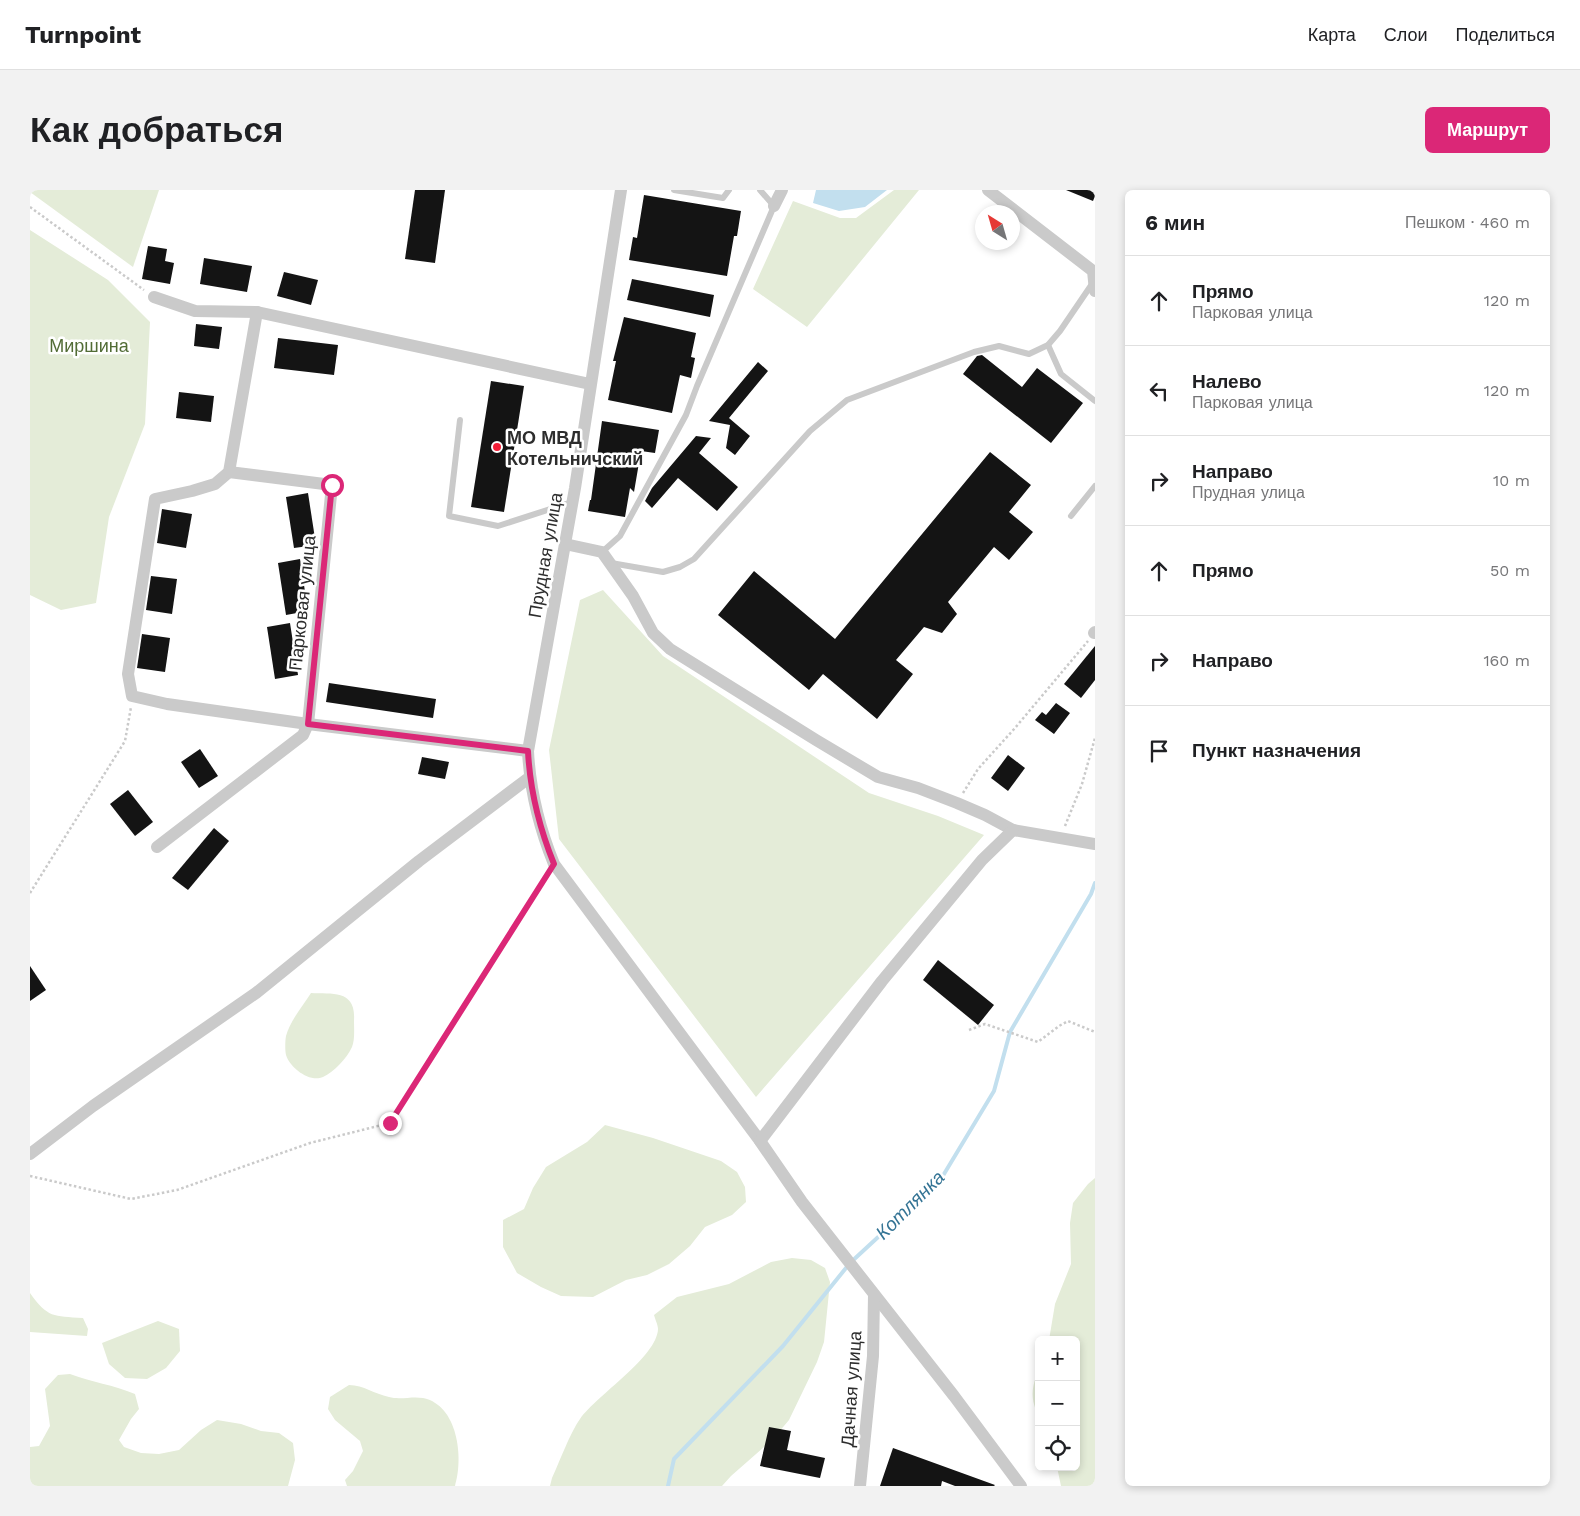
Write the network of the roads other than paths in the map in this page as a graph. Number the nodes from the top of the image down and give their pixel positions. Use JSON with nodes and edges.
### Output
{"nodes":[{"id":1,"x":621,"y":190,"type":"edge"},
{"id":2,"x":674,"y":190,"type":"edge"},
{"id":3,"x":729,"y":190,"type":"edge"},
{"id":4,"x":760,"y":190,"type":"edge"},
{"id":5,"x":782,"y":190,"type":"edge"},
{"id":6,"x":988,"y":190,"type":"edge"},
{"id":7,"x":774,"y":206,"type":"junction"},
{"id":8,"x":1094,"y":287,"type":"edge"},
{"id":9,"x":154,"y":297,"type":"road end"},
{"id":10,"x":257,"y":312,"type":"junction"},
{"id":11,"x":1048,"y":345,"type":"junction"},
{"id":12,"x":590,"y":384,"type":"junction"},
{"id":13,"x":1095,"y":401,"type":"edge"},
{"id":14,"x":460,"y":420,"type":"dead end"},
{"id":15,"x":229,"y":472,"type":"junction"},
{"id":16,"x":1095,"y":486,"type":"edge"},
{"id":17,"x":572,"y":502,"type":"junction"},
{"id":18,"x":1072,"y":516,"type":"dead end"},
{"id":19,"x":565,"y":544,"type":"junction"},
{"id":20,"x":602,"y":552,"type":"junction"},
{"id":21,"x":609,"y":563,"type":"junction"},
{"id":22,"x":308,"y":724,"type":"junction"},
{"id":23,"x":528,"y":751,"type":"junction"},
{"id":24,"x":530,"y":777,"type":"junction"},
{"id":25,"x":1013,"y":830,"type":"junction"},
{"id":26,"x":1095,"y":844,"type":"edge"},
{"id":27,"x":157,"y":847,"type":"dead end"},
{"id":28,"x":760,"y":1141,"type":"junction"},
{"id":29,"x":30,"y":1154,"type":"edge"},
{"id":30,"x":874,"y":1295,"type":"junction"},
{"id":31,"x":860,"y":1486,"type":"edge"},
{"id":32,"x":1021,"y":1486,"type":"edge"}],
"edges":[{"from":1,"to":12,"type":"street","name":"Прудная улица"},
{"from":2,"to":3,"type":"lane"},
{"from":4,"to":7,"type":"lane"},
{"from":5,"to":7,"type":"street"},
{"from":6,"to":8,"type":"street"},
{"from":7,"to":20,"type":"lane"},
{"from":8,"to":11,"type":"lane"},
{"from":9,"to":10,"type":"street"},
{"from":10,"to":12,"type":"street"},
{"from":10,"to":15,"type":"street"},
{"from":11,"to":13,"type":"lane"},
{"from":11,"to":21,"type":"lane"},
{"from":12,"to":17,"type":"street","name":"Прудная улица"},
{"from":14,"to":17,"type":"lane"},
{"from":15,"to":22,"type":"street","name":"Парковая улица"},
{"from":15,"to":22,"type":"street"},
{"from":16,"to":18,"type":"lane"},
{"from":17,"to":19,"type":"street","name":"Прудная улица"},
{"from":19,"to":20,"type":"street"},
{"from":19,"to":23,"type":"street","name":"Прудная улица"},
{"from":20,"to":21,"type":"street"},
{"from":21,"to":25,"type":"street"},
{"from":22,"to":23,"type":"street"},
{"from":22,"to":27,"type":"street"},
{"from":23,"to":24,"type":"street","name":"Прудная улица"},
{"from":24,"to":28,"type":"street","name":"Прудная улица"},
{"from":24,"to":29,"type":"street"},
{"from":25,"to":26,"type":"street"},
{"from":25,"to":28,"type":"street"},
{"from":28,"to":30,"type":"street","name":"Прудная улица"},
{"from":30,"to":31,"type":"street","name":"Дачная улица"},
{"from":30,"to":32,"type":"street","name":"Прудная улица"}]}
